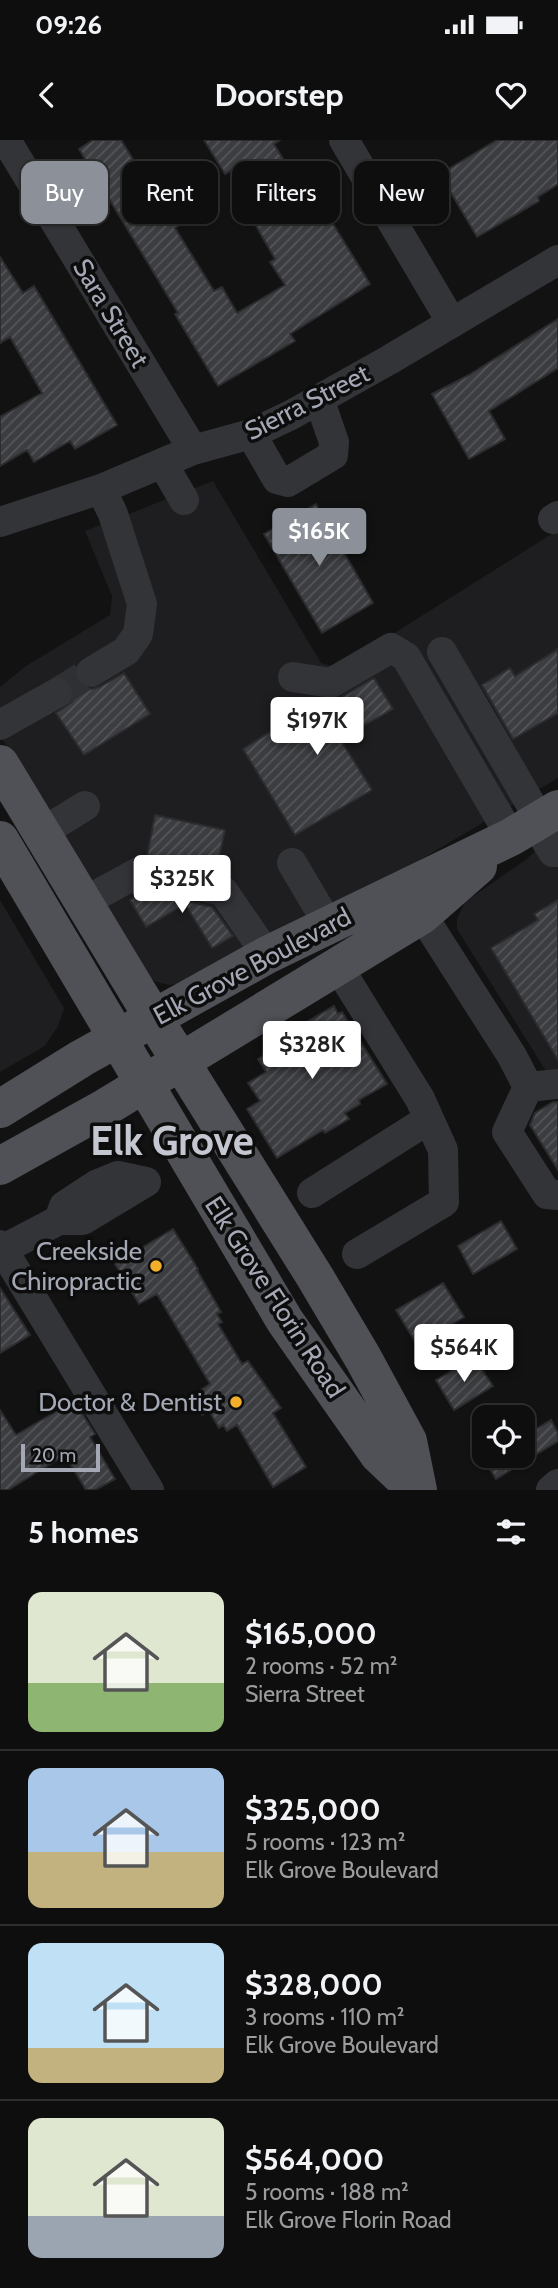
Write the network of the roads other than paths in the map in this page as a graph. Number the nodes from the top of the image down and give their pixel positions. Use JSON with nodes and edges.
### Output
{"nodes":[{"id":1,"x":6,"y":140,"type":"edge"},
{"id":2,"x":344,"y":140,"type":"edge"},
{"id":3,"x":558,"y":260,"type":"edge"},
{"id":4,"x":452,"y":323,"type":"junction"},
{"id":5,"x":319,"y":400,"type":"junction"},
{"id":6,"x":251,"y":434,"type":"junction"},
{"id":7,"x":193,"y":450,"type":"junction"},
{"id":8,"x":163,"y":464,"type":"junction"},
{"id":9,"x":102,"y":489,"type":"junction"},
{"id":10,"x":184,"y":500,"type":"dead end"},
{"id":11,"x":0,"y":522,"type":"edge"},
{"id":12,"x":442,"y":652,"type":"dead end"},
{"id":13,"x":92,"y":672,"type":"tunnel mouth"},
{"id":14,"x":293,"y":677,"type":"dead end"},
{"id":15,"x":57,"y":693,"type":"tunnel mouth"},
{"id":16,"x":0,"y":725,"type":"edge"},
{"id":17,"x":0,"y":764,"type":"edge"},
{"id":18,"x":85,"y":806,"type":"dead end"},
{"id":19,"x":543,"y":832,"type":"edge"},
{"id":20,"x":41,"y":833,"type":"junction"},
{"id":21,"x":0,"y":840,"type":"edge"},
{"id":22,"x":292,"y":863,"type":"dead end"},
{"id":23,"x":84,"y":902,"type":"junction"},
{"id":24,"x":422,"y":915,"type":"junction"},
{"id":25,"x":328,"y":923,"type":"junction"},
{"id":26,"x":267,"y":955,"type":"junction"},
{"id":27,"x":337,"y":965,"type":"junction"},
{"id":28,"x":153,"y":1019,"type":"junction"},
{"id":29,"x":117,"y":1038,"type":"junction"},
{"id":30,"x":180,"y":1062,"type":"junction"},
{"id":31,"x":143,"y":1084,"type":"junction"},
{"id":32,"x":558,"y":1084,"type":"edge"},
{"id":33,"x":528,"y":1087,"type":"junction"},
{"id":34,"x":0,"y":1109,"type":"edge"},
{"id":35,"x":429,"y":1119,"type":"junction"},
{"id":36,"x":0,"y":1166,"type":"edge"},
{"id":37,"x":312,"y":1193,"type":"dead end"},
{"id":38,"x":558,"y":1195,"type":"edge"},
{"id":39,"x":60,"y":1220,"type":"dead end"},
{"id":40,"x":1,"y":1249,"type":"edge"},
{"id":41,"x":357,"y":1254,"type":"dead end"},
{"id":42,"x":558,"y":1484,"type":"edge"},
{"id":43,"x":149,"y":1490,"type":"edge"},
{"id":44,"x":417,"y":1490,"type":"edge"},
{"id":45,"x":551,"y":1490,"type":"edge"}],
"edges":[{"from":1,"to":7,"type":"street","name":"Sara Street"},
{"from":2,"to":4,"type":"street"},
{"from":3,"to":4,"type":"street","name":"Sierra Street"},
{"from":4,"to":5,"type":"street","name":"Sierra Street"},
{"from":5,"to":6,"type":"street","name":"Sierra Street"},
{"from":5,"to":6,"type":"street"},
{"from":6,"to":7,"type":"street","name":"Sierra Street"},
{"from":7,"to":8,"type":"street","name":"Sierra Street"},
{"from":8,"to":9,"type":"street","name":"Sierra Street"},
{"from":8,"to":10,"type":"street"},
{"from":9,"to":11,"type":"street","name":"Sierra Street"},
{"from":9,"to":13,"type":"street"},
{"from":12,"to":19,"type":"street"},
{"from":14,"to":19,"type":"street"},
{"from":15,"to":16,"type":"street"},
{"from":17,"to":20,"type":"main road","name":"Elk Grove Florin Road"},
{"from":18,"to":20,"type":"street"},
{"from":19,"to":24,"type":"main road","name":"Elk Grove Boulevard"},
{"from":19,"to":25,"type":"main road","name":"Elk Grove Boulevard"},
{"from":20,"to":23,"type":"main road","name":"Elk Grove Florin Road"},
{"from":21,"to":29,"type":"main road","name":"Elk Grove Florin Road"},
{"from":22,"to":25,"type":"street"},
{"from":23,"to":26,"type":"street"},
{"from":23,"to":28,"type":"main road","name":"Elk Grove Florin Road"},
{"from":24,"to":27,"type":"main road","name":"Elk Grove Boulevard"},
{"from":24,"to":33,"type":"street"},
{"from":25,"to":26,"type":"main road","name":"Elk Grove Boulevard"},
{"from":26,"to":28,"type":"main road","name":"Elk Grove Boulevard"},
{"from":27,"to":30,"type":"main road","name":"Elk Grove Boulevard"},
{"from":27,"to":35,"type":"street"},
{"from":28,"to":29,"type":"main road","name":"Elk Grove Boulevard"},
{"from":28,"to":30,"type":"main road","name":"Elk Grove Florin Road"},
{"from":29,"to":31,"type":"main road","name":"Elk Grove Florin Road"},
{"from":29,"to":34,"type":"main road","name":"Elk Grove Boulevard"},
{"from":30,"to":31,"type":"main road","name":"Elk Grove Boulevard"},
{"from":30,"to":44,"type":"main road","name":"Elk Grove Florin Road"},
{"from":31,"to":36,"type":"main road","name":"Elk Grove Boulevard"},
{"from":31,"to":44,"type":"main road","name":"Elk Grove Florin Road"},
{"from":32,"to":33,"type":"street"},
{"from":33,"to":38,"type":"street"},
{"from":35,"to":37,"type":"street"},
{"from":35,"to":41,"type":"street"},
{"from":39,"to":40,"type":"street"},
{"from":40,"to":43,"type":"street"},
{"from":42,"to":45,"type":"street"}]}
